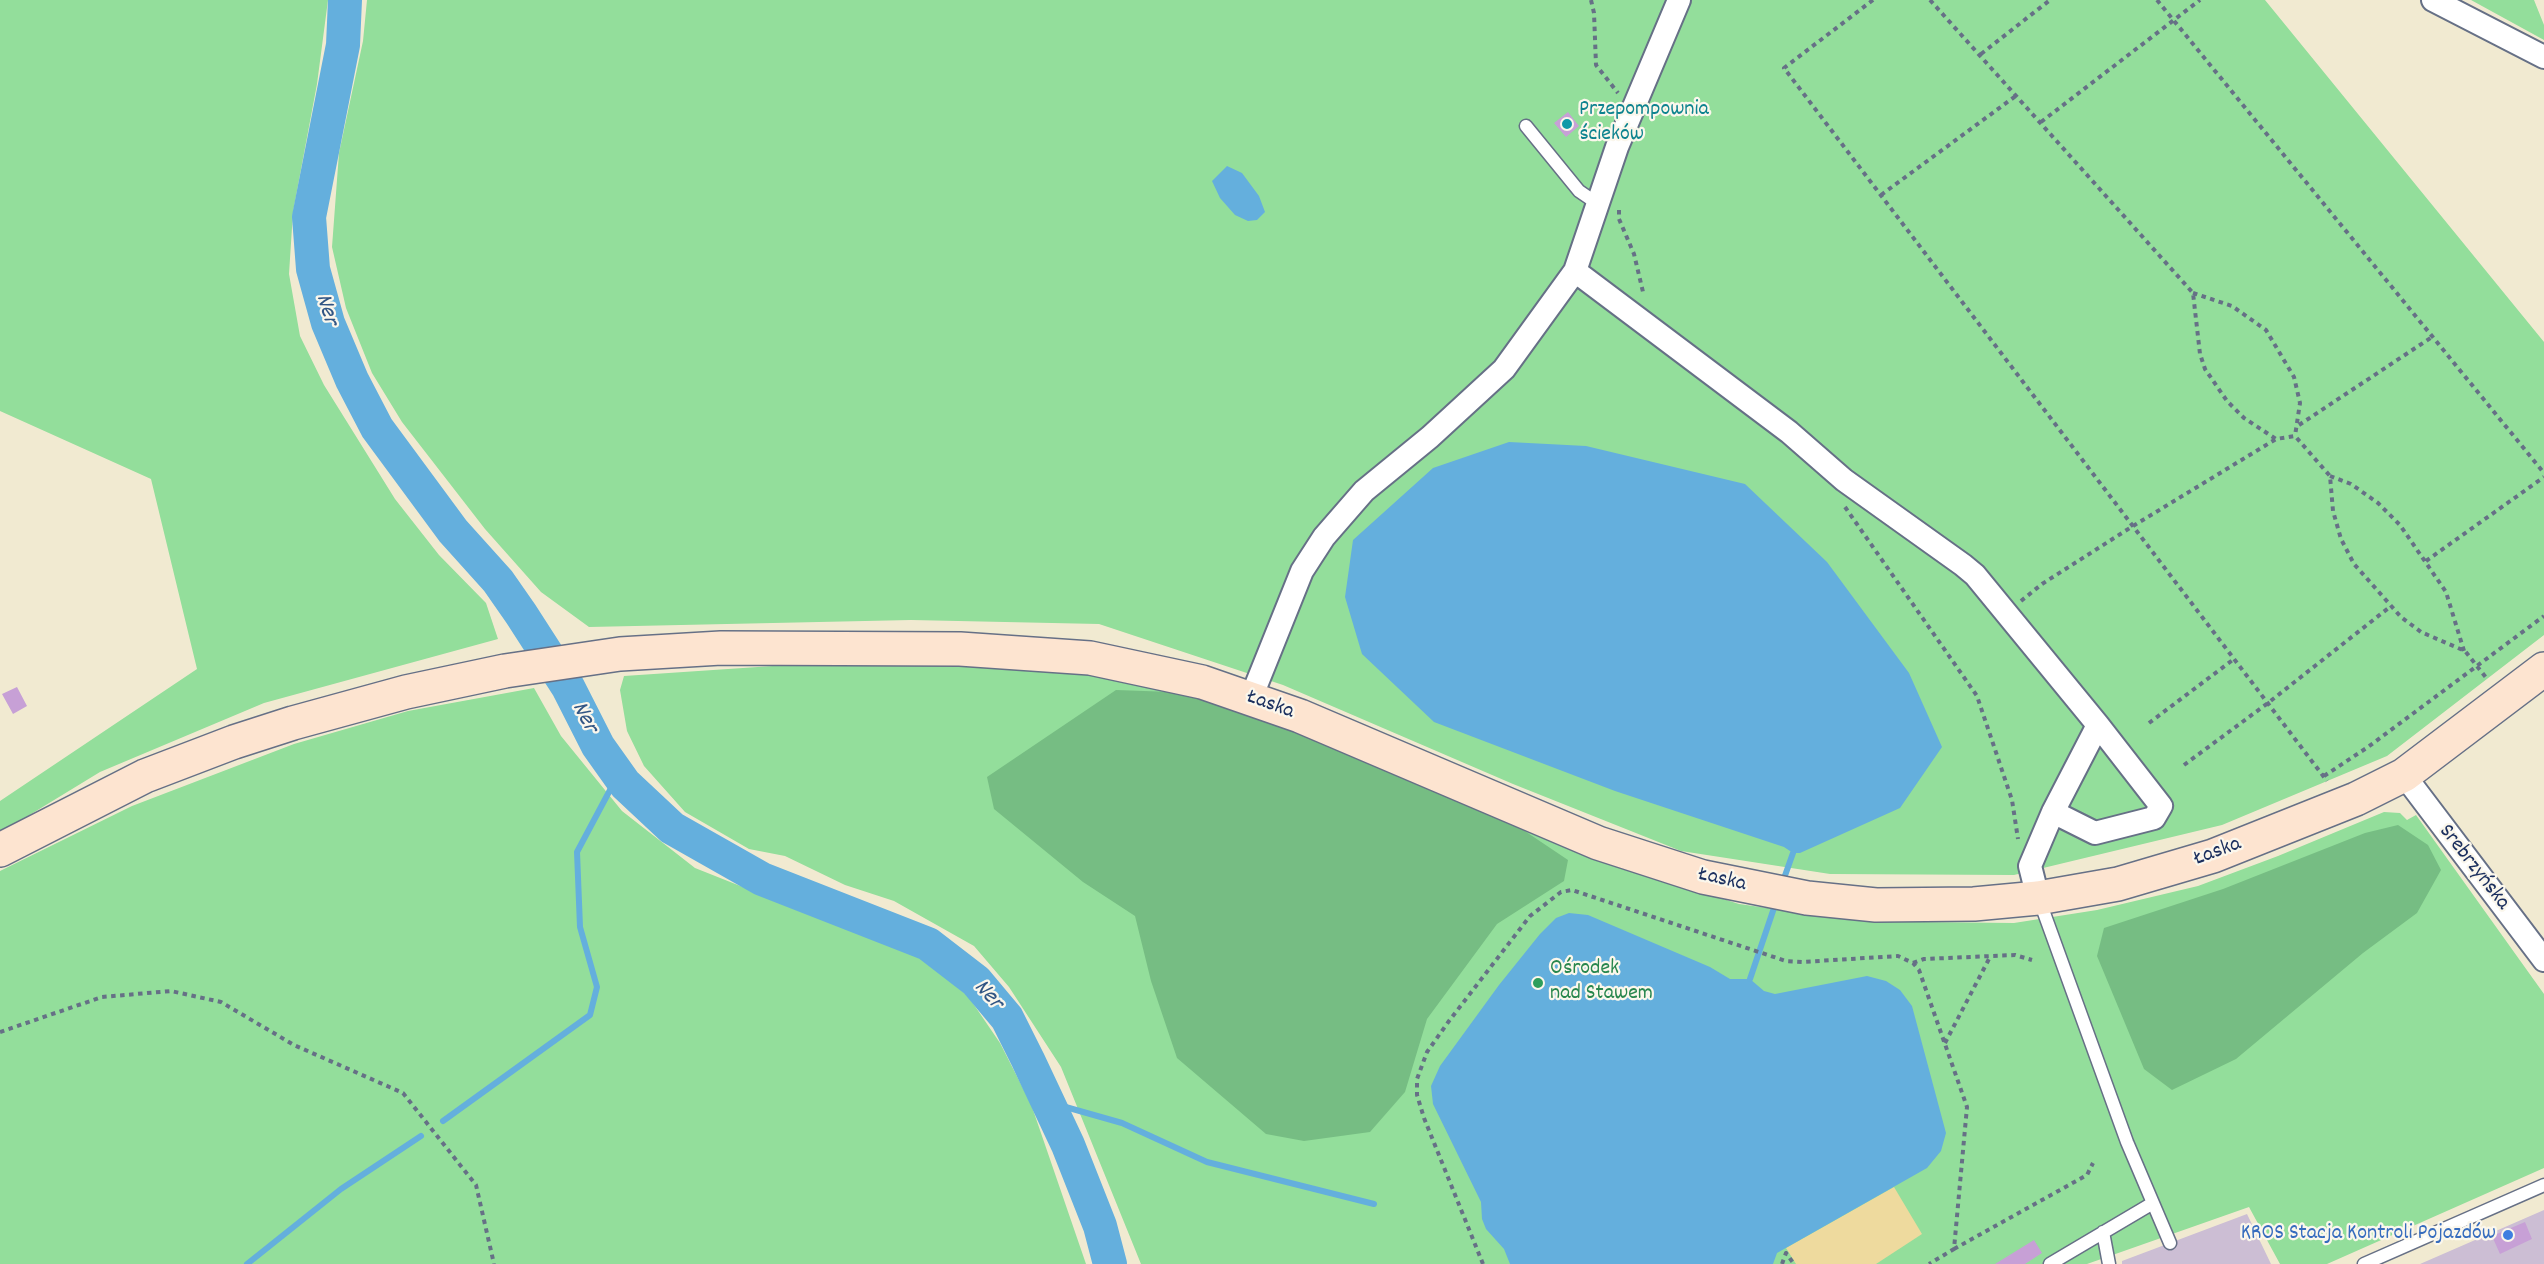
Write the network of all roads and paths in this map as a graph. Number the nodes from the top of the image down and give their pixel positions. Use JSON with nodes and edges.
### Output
{"nodes":[{"id":1,"x":1679,"y":0,"type":"edge"},
{"id":2,"x":1873,"y":0,"type":"edge"},
{"id":3,"x":1930,"y":0,"type":"edge"},
{"id":4,"x":2050,"y":0,"type":"edge"},
{"id":5,"x":2157,"y":0,"type":"edge"},
{"id":6,"x":2200,"y":0,"type":"edge"},
{"id":7,"x":2433,"y":0,"type":"edge"},
{"id":8,"x":2174,"y":20,"type":"junction"},
{"id":9,"x":1981,"y":54,"type":"junction"},
{"id":10,"x":2544,"y":57,"type":"edge"},
{"id":11,"x":2017,"y":95,"type":"junction"},
{"id":12,"x":2041,"y":122,"type":"junction"},
{"id":13,"x":1526,"y":126,"type":"dead end"},
{"id":14,"x":1881,"y":195,"type":"junction"},
{"id":15,"x":1598,"y":204,"type":"junction"},
{"id":16,"x":1575,"y":271,"type":"junction"},
{"id":17,"x":2193,"y":293,"type":"junction"},
{"id":18,"x":2432,"y":336,"type":"junction"},
{"id":19,"x":2299,"y":425,"type":"junction"},
{"id":20,"x":2295,"y":436,"type":"junction"},
{"id":21,"x":2276,"y":439,"type":"junction"},
{"id":22,"x":2544,"y":475,"type":"edge"},
{"id":23,"x":2330,"y":476,"type":"junction"},
{"id":24,"x":1839,"y":500,"type":"dead end"},
{"id":25,"x":2133,"y":526,"type":"junction"},
{"id":26,"x":2426,"y":561,"type":"junction"},
{"id":27,"x":2391,"y":606,"type":"junction"},
{"id":28,"x":2006,"y":612,"type":"junction"},
{"id":29,"x":2544,"y":616,"type":"edge"},
{"id":30,"x":2464,"y":651,"type":"junction"},
{"id":31,"x":2234,"y":659,"type":"junction"},
{"id":32,"x":2475,"y":665,"type":"junction"},
{"id":33,"x":2544,"y":669,"type":"edge"},
{"id":34,"x":2487,"y":679,"type":"dead end"},
{"id":35,"x":1251,"y":698,"type":"junction"},
{"id":36,"x":2268,"y":703,"type":"junction"},
{"id":37,"x":2149,"y":723,"type":"dead end"},
{"id":38,"x":2098,"y":725,"type":"junction"},
{"id":39,"x":2184,"y":765,"type":"dead end"},
{"id":40,"x":2404,"y":775,"type":"junction"},
{"id":41,"x":2324,"y":776,"type":"junction"},
{"id":42,"x":2327,"y":781,"type":"dead end"},
{"id":43,"x":2053,"y":812,"type":"junction"},
{"id":44,"x":2019,"y":846,"type":"dead end"},
{"id":45,"x":0,"y":850,"type":"edge"},
{"id":46,"x":2036,"y":891,"type":"junction"},
{"id":47,"x":1990,"y":956,"type":"junction"},
{"id":48,"x":2032,"y":960,"type":"dead end"},
{"id":49,"x":2544,"y":960,"type":"edge"},
{"id":50,"x":1913,"y":963,"type":"junction"},
{"id":51,"x":0,"y":1032,"type":"edge"},
{"id":52,"x":1945,"y":1044,"type":"junction"},
{"id":53,"x":2093,"y":1163,"type":"dead end"},
{"id":54,"x":2544,"y":1185,"type":"edge"},
{"id":55,"x":2153,"y":1203,"type":"junction"},
{"id":56,"x":2103,"y":1232,"type":"junction"},
{"id":57,"x":2170,"y":1243,"type":"dead end"},
{"id":58,"x":1954,"y":1248,"type":"junction"},
{"id":59,"x":494,"y":1264,"type":"edge"},
{"id":60,"x":1484,"y":1264,"type":"edge"},
{"id":61,"x":1782,"y":1264,"type":"edge"},
{"id":62,"x":1794,"y":1264,"type":"edge"},
{"id":63,"x":1929,"y":1264,"type":"edge"},
{"id":64,"x":2050,"y":1264,"type":"edge"},
{"id":65,"x":2109,"y":1264,"type":"edge"},
{"id":66,"x":2364,"y":1264,"type":"edge"}],
"edges":[{"from":1,"to":15,"type":"street"},
{"from":2,"to":14,"type":"path"},
{"from":3,"to":9,"type":"path"},
{"from":4,"to":9,"type":"path"},
{"from":5,"to":8,"type":"path"},
{"from":6,"to":8,"type":"path"},
{"from":7,"to":10,"type":"street"},
{"from":8,"to":12,"type":"path"},
{"from":8,"to":18,"type":"path"},
{"from":9,"to":11,"type":"path"},
{"from":11,"to":12,"type":"path"},
{"from":11,"to":14,"type":"path"},
{"from":12,"to":17,"type":"path"},
{"from":13,"to":15,"type":"lane"},
{"from":14,"to":25,"type":"path"},
{"from":15,"to":16,"type":"street"},
{"from":16,"to":28,"type":"street"},
{"from":16,"to":35,"type":"street"},
{"from":17,"to":19,"type":"path"},
{"from":17,"to":21,"type":"path"},
{"from":18,"to":19,"type":"path"},
{"from":18,"to":22,"type":"path"},
{"from":19,"to":20,"type":"path"},
{"from":20,"to":21,"type":"path"},
{"from":20,"to":23,"type":"path"},
{"from":21,"to":25,"type":"path"},
{"from":22,"to":26,"type":"path"},
{"from":23,"to":26,"type":"path"},
{"from":23,"to":27,"type":"path"},
{"from":24,"to":44,"type":"path"},
{"from":25,"to":28,"type":"path"},
{"from":25,"to":31,"type":"path"},
{"from":26,"to":30,"type":"path"},
{"from":27,"to":30,"type":"path"},
{"from":27,"to":36,"type":"path"},
{"from":28,"to":38,"type":"street"},
{"from":29,"to":32,"type":"path"},
{"from":30,"to":32,"type":"path"},
{"from":31,"to":36,"type":"path"},
{"from":31,"to":37,"type":"path"},
{"from":32,"to":34,"type":"path"},
{"from":32,"to":41,"type":"path"},
{"from":33,"to":40,"type":"main road","name":"Łaska"},
{"from":35,"to":45,"type":"main road","name":"Łaska"},
{"from":35,"to":46,"type":"main road","name":"Łaska"},
{"from":36,"to":39,"type":"path"},
{"from":36,"to":41,"type":"path"},
{"from":38,"to":43,"type":"street"},
{"from":38,"to":43,"type":"street"},
{"from":40,"to":46,"type":"main road","name":"Łaska"},
{"from":40,"to":49,"type":"street","name":"Srebrzyńska"},
{"from":41,"to":42,"type":"path"},
{"from":43,"to":46,"type":"street"},
{"from":46,"to":55,"type":"lane"},
{"from":47,"to":48,"type":"path"},
{"from":47,"to":50,"type":"path"},
{"from":47,"to":52,"type":"path"},
{"from":50,"to":52,"type":"path"},
{"from":50,"to":60,"type":"path"},
{"from":51,"to":59,"type":"path"},
{"from":52,"to":58,"type":"path"},
{"from":53,"to":58,"type":"path"},
{"from":54,"to":66,"type":"lane"},
{"from":55,"to":56,"type":"lane"},
{"from":55,"to":57,"type":"lane"},
{"from":56,"to":64,"type":"lane"},
{"from":56,"to":65,"type":"lane"},
{"from":58,"to":63,"type":"path"},
{"from":61,"to":62,"type":"path"}]}
